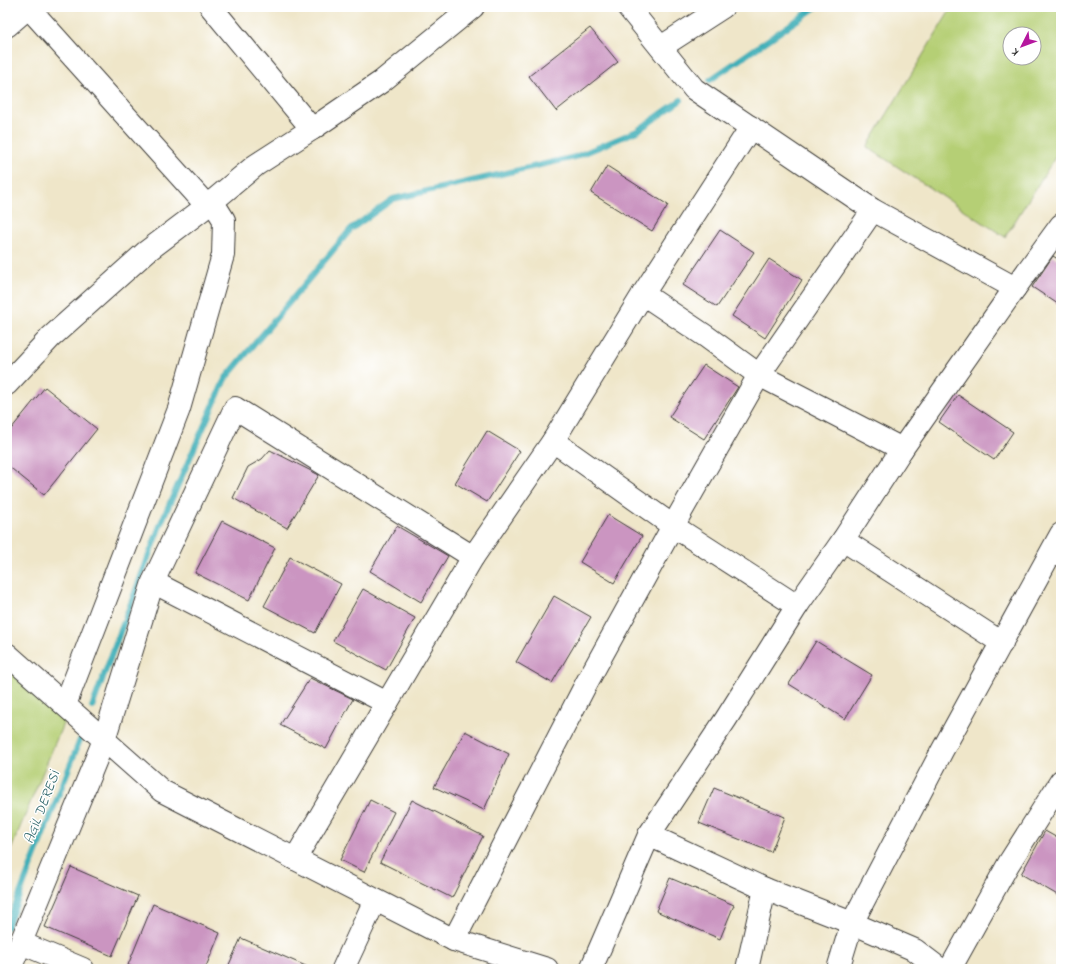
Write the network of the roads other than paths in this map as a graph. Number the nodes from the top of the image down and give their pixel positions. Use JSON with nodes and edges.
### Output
{"nodes":[{"id":1,"x":28,"y":7,"type":"edge"},
{"id":2,"x":211,"y":7,"type":"edge"},
{"id":3,"x":473,"y":7,"type":"edge"},
{"id":4,"x":628,"y":7,"type":"edge"},
{"id":5,"x":723,"y":7,"type":"edge"},
{"id":6,"x":7,"y":26,"type":"edge"},
{"id":7,"x":660,"y":47,"type":"junction"},
{"id":8,"x":751,"y":127,"type":"junction"},
{"id":9,"x":312,"y":129,"type":"junction"},
{"id":10,"x":210,"y":204,"type":"junction"},
{"id":11,"x":873,"y":210,"type":"junction"},
{"id":12,"x":1061,"y":225,"type":"edge"},
{"id":13,"x":1015,"y":288,"type":"junction"},
{"id":14,"x":643,"y":294,"type":"junction"},
{"id":15,"x":759,"y":375,"type":"junction"},
{"id":16,"x":7,"y":384,"type":"edge"},
{"id":17,"x":553,"y":441,"type":"junction"},
{"id":18,"x":902,"y":449,"type":"junction"},
{"id":19,"x":673,"y":526,"type":"junction"},
{"id":20,"x":1061,"y":534,"type":"edge"},
{"id":21,"x":843,"y":540,"type":"junction"},
{"id":22,"x":473,"y":557,"type":"junction"},
{"id":23,"x":153,"y":582,"type":"junction"},
{"id":24,"x":797,"y":606,"type":"junction"},
{"id":25,"x":1002,"y":643,"type":"junction"},
{"id":26,"x":7,"y":654,"type":"edge"},
{"id":27,"x":387,"y":703,"type":"junction"},
{"id":28,"x":64,"y":705,"type":"junction"},
{"id":29,"x":104,"y":740,"type":"junction"},
{"id":30,"x":1061,"y":781,"type":"edge"},
{"id":31,"x":649,"y":835,"type":"junction"},
{"id":32,"x":295,"y":859,"type":"junction"},
{"id":33,"x":765,"y":889,"type":"junction"},
{"id":34,"x":375,"y":900,"type":"junction"},
{"id":35,"x":852,"y":923,"type":"junction"},
{"id":36,"x":454,"y":940,"type":"junction"},
{"id":37,"x":21,"y":942,"type":"junction"},
{"id":38,"x":10,"y":969,"type":"edge"},
{"id":39,"x":83,"y":969,"type":"edge"},
{"id":40,"x":343,"y":969,"type":"edge"},
{"id":41,"x":547,"y":969,"type":"edge"},
{"id":42,"x":591,"y":969,"type":"edge"},
{"id":43,"x":747,"y":969,"type":"edge"},
{"id":44,"x":838,"y":969,"type":"edge"},
{"id":45,"x":940,"y":969,"type":"edge"},
{"id":46,"x":950,"y":969,"type":"edge"}],
"edges":[{"from":1,"to":6,"type":"street"},
{"from":1,"to":10,"type":"street"},
{"from":2,"to":9,"type":"street"},
{"from":3,"to":9,"type":"street"},
{"from":4,"to":7,"type":"street"},
{"from":5,"to":7,"type":"street"},
{"from":7,"to":8,"type":"street"},
{"from":8,"to":11,"type":"street"},
{"from":8,"to":14,"type":"street"},
{"from":9,"to":10,"type":"street"},
{"from":10,"to":16,"type":"street"},
{"from":10,"to":28,"type":"street"},
{"from":11,"to":13,"type":"street"},
{"from":11,"to":15,"type":"street"},
{"from":12,"to":13,"type":"street"},
{"from":13,"to":18,"type":"street"},
{"from":14,"to":15,"type":"street"},
{"from":14,"to":17,"type":"street"},
{"from":15,"to":18,"type":"street"},
{"from":15,"to":19,"type":"street"},
{"from":17,"to":19,"type":"street"},
{"from":17,"to":22,"type":"street"},
{"from":18,"to":21,"type":"street"},
{"from":19,"to":24,"type":"street"},
{"from":19,"to":36,"type":"street"},
{"from":20,"to":25,"type":"street"},
{"from":21,"to":24,"type":"street"},
{"from":21,"to":25,"type":"street"},
{"from":22,"to":23,"type":"street"},
{"from":22,"to":27,"type":"street"},
{"from":23,"to":27,"type":"street"},
{"from":23,"to":29,"type":"street"},
{"from":24,"to":31,"type":"street"},
{"from":25,"to":35,"type":"street"},
{"from":26,"to":28,"type":"street"},
{"from":27,"to":32,"type":"street"},
{"from":28,"to":29,"type":"street"},
{"from":29,"to":32,"type":"street"},
{"from":29,"to":37,"type":"street"},
{"from":30,"to":46,"type":"street"},
{"from":31,"to":33,"type":"street"},
{"from":31,"to":42,"type":"street"},
{"from":32,"to":34,"type":"street"},
{"from":33,"to":35,"type":"street"},
{"from":33,"to":43,"type":"street"},
{"from":34,"to":36,"type":"street"},
{"from":34,"to":40,"type":"street"},
{"from":35,"to":44,"type":"street"},
{"from":35,"to":45,"type":"street"},
{"from":36,"to":41,"type":"street"},
{"from":37,"to":38,"type":"street"},
{"from":37,"to":39,"type":"street"}]}
